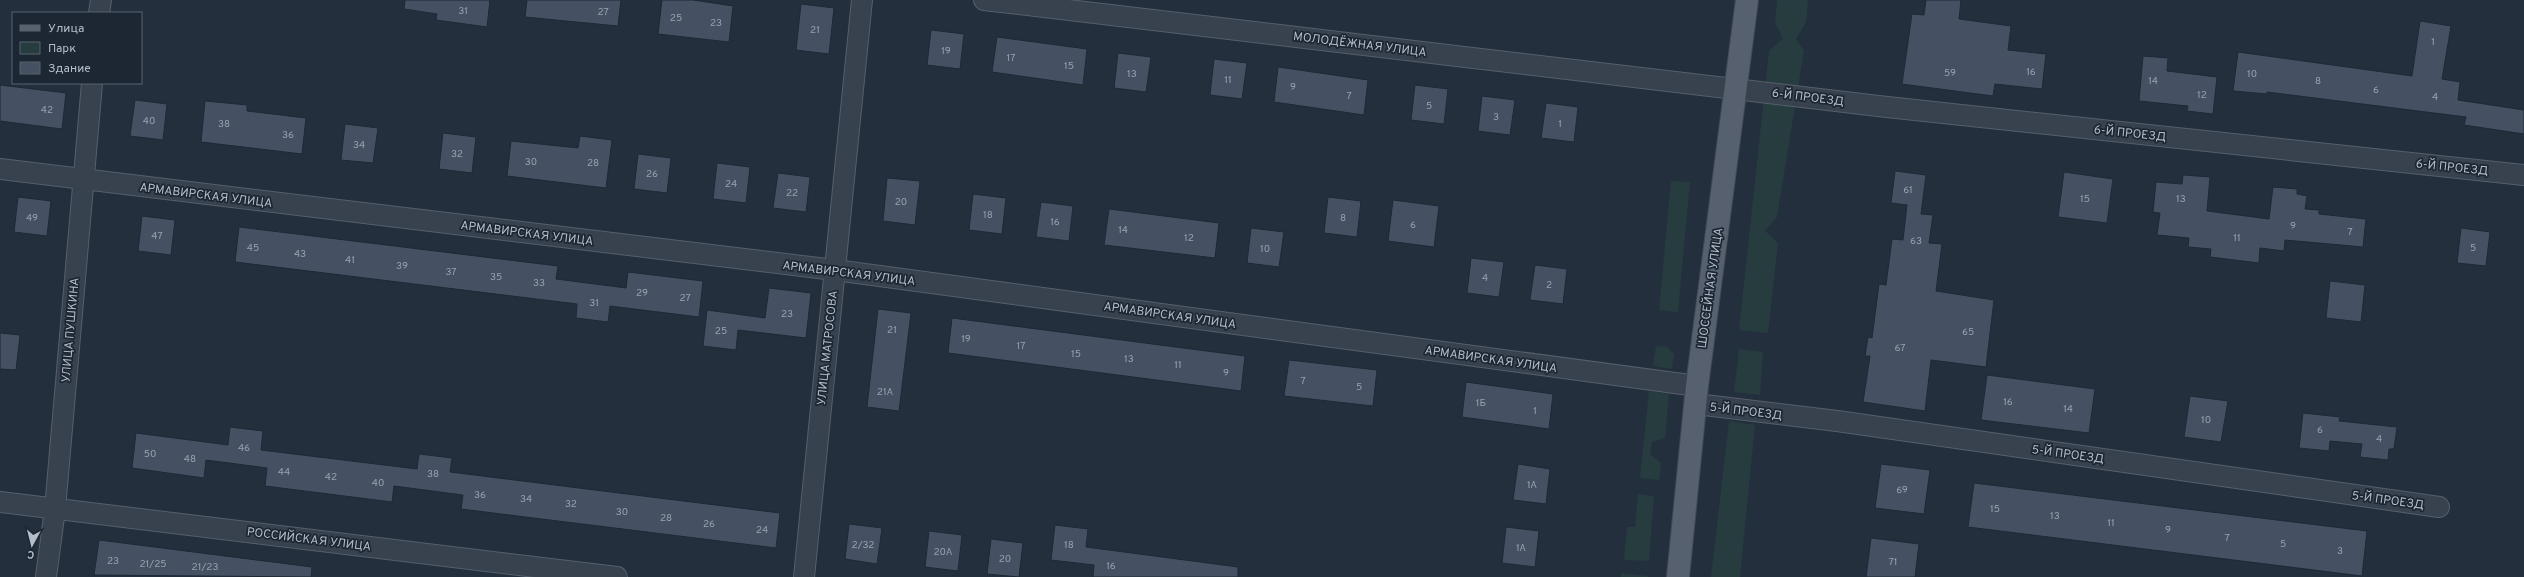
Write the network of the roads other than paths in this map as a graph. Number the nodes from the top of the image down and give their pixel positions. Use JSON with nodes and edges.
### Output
{"nodes":[{"id":1,"x":101,"y":0,"type":"edge"},
{"id":2,"x":862,"y":0,"type":"edge"},
{"id":3,"x":984,"y":0,"type":"edge"},
{"id":4,"x":1747,"y":0,"type":"edge"},
{"id":5,"x":99,"y":12,"type":"edge"},
{"id":6,"x":92,"y":84,"type":"edge"},
{"id":7,"x":1736,"y":88,"type":"junction"},
{"id":8,"x":0,"y":169,"type":"edge"},
{"id":9,"x":2524,"y":175,"type":"edge"},
{"id":10,"x":82,"y":180,"type":"junction"},
{"id":11,"x":835,"y":270,"type":"junction"},
{"id":12,"x":1696,"y":395,"type":"junction"},
{"id":13,"x":0,"y":502,"type":"edge"},
{"id":14,"x":2439,"y":507,"type":"dead end"},
{"id":15,"x":55,"y":509,"type":"junction"},
{"id":16,"x":46,"y":577,"type":"edge"},
{"id":17,"x":617,"y":577,"type":"edge"},
{"id":18,"x":804,"y":577,"type":"edge"},
{"id":19,"x":1678,"y":577,"type":"edge"}],
"edges":[{"from":1,"to":5,"type":"street"},
{"from":2,"to":11,"type":"street","name":"УЛИЦА МАТРОСОВА"},
{"from":3,"to":7,"type":"street","name":"МОЛОДЁЖНАЯ УЛИЦА"},
{"from":4,"to":7,"type":"main road","name":"ШОССЕЙНАЯ УЛИЦА"},
{"from":6,"to":10,"type":"street","name":"УЛИЦА ПУШКИНА"},
{"from":7,"to":9,"type":"street","name":"6-Й ПРОЕЗД"},
{"from":7,"to":12,"type":"main road","name":"ШОССЕЙНАЯ УЛИЦА"},
{"from":8,"to":10,"type":"street","name":"АРМАВИРСКАЯ УЛИЦА"},
{"from":10,"to":11,"type":"street","name":"АРМАВИРСКАЯ УЛИЦА"},
{"from":10,"to":15,"type":"street","name":"УЛИЦА ПУШКИНА"},
{"from":11,"to":12,"type":"street","name":"АРМАВИРСКАЯ УЛИЦА"},
{"from":11,"to":18,"type":"street","name":"УЛИЦА МАТРОСОВА"},
{"from":12,"to":14,"type":"street","name":"5-Й ПРОЕЗД"},
{"from":12,"to":19,"type":"main road","name":"ШОССЕЙНАЯ УЛИЦА"},
{"from":13,"to":15,"type":"street","name":"РОССИЙСКАЯ УЛИЦА"},
{"from":15,"to":16,"type":"street","name":"УЛИЦА ПУШКИНА"},
{"from":15,"to":17,"type":"street","name":"РОССИЙСКАЯ УЛИЦА"}]}
